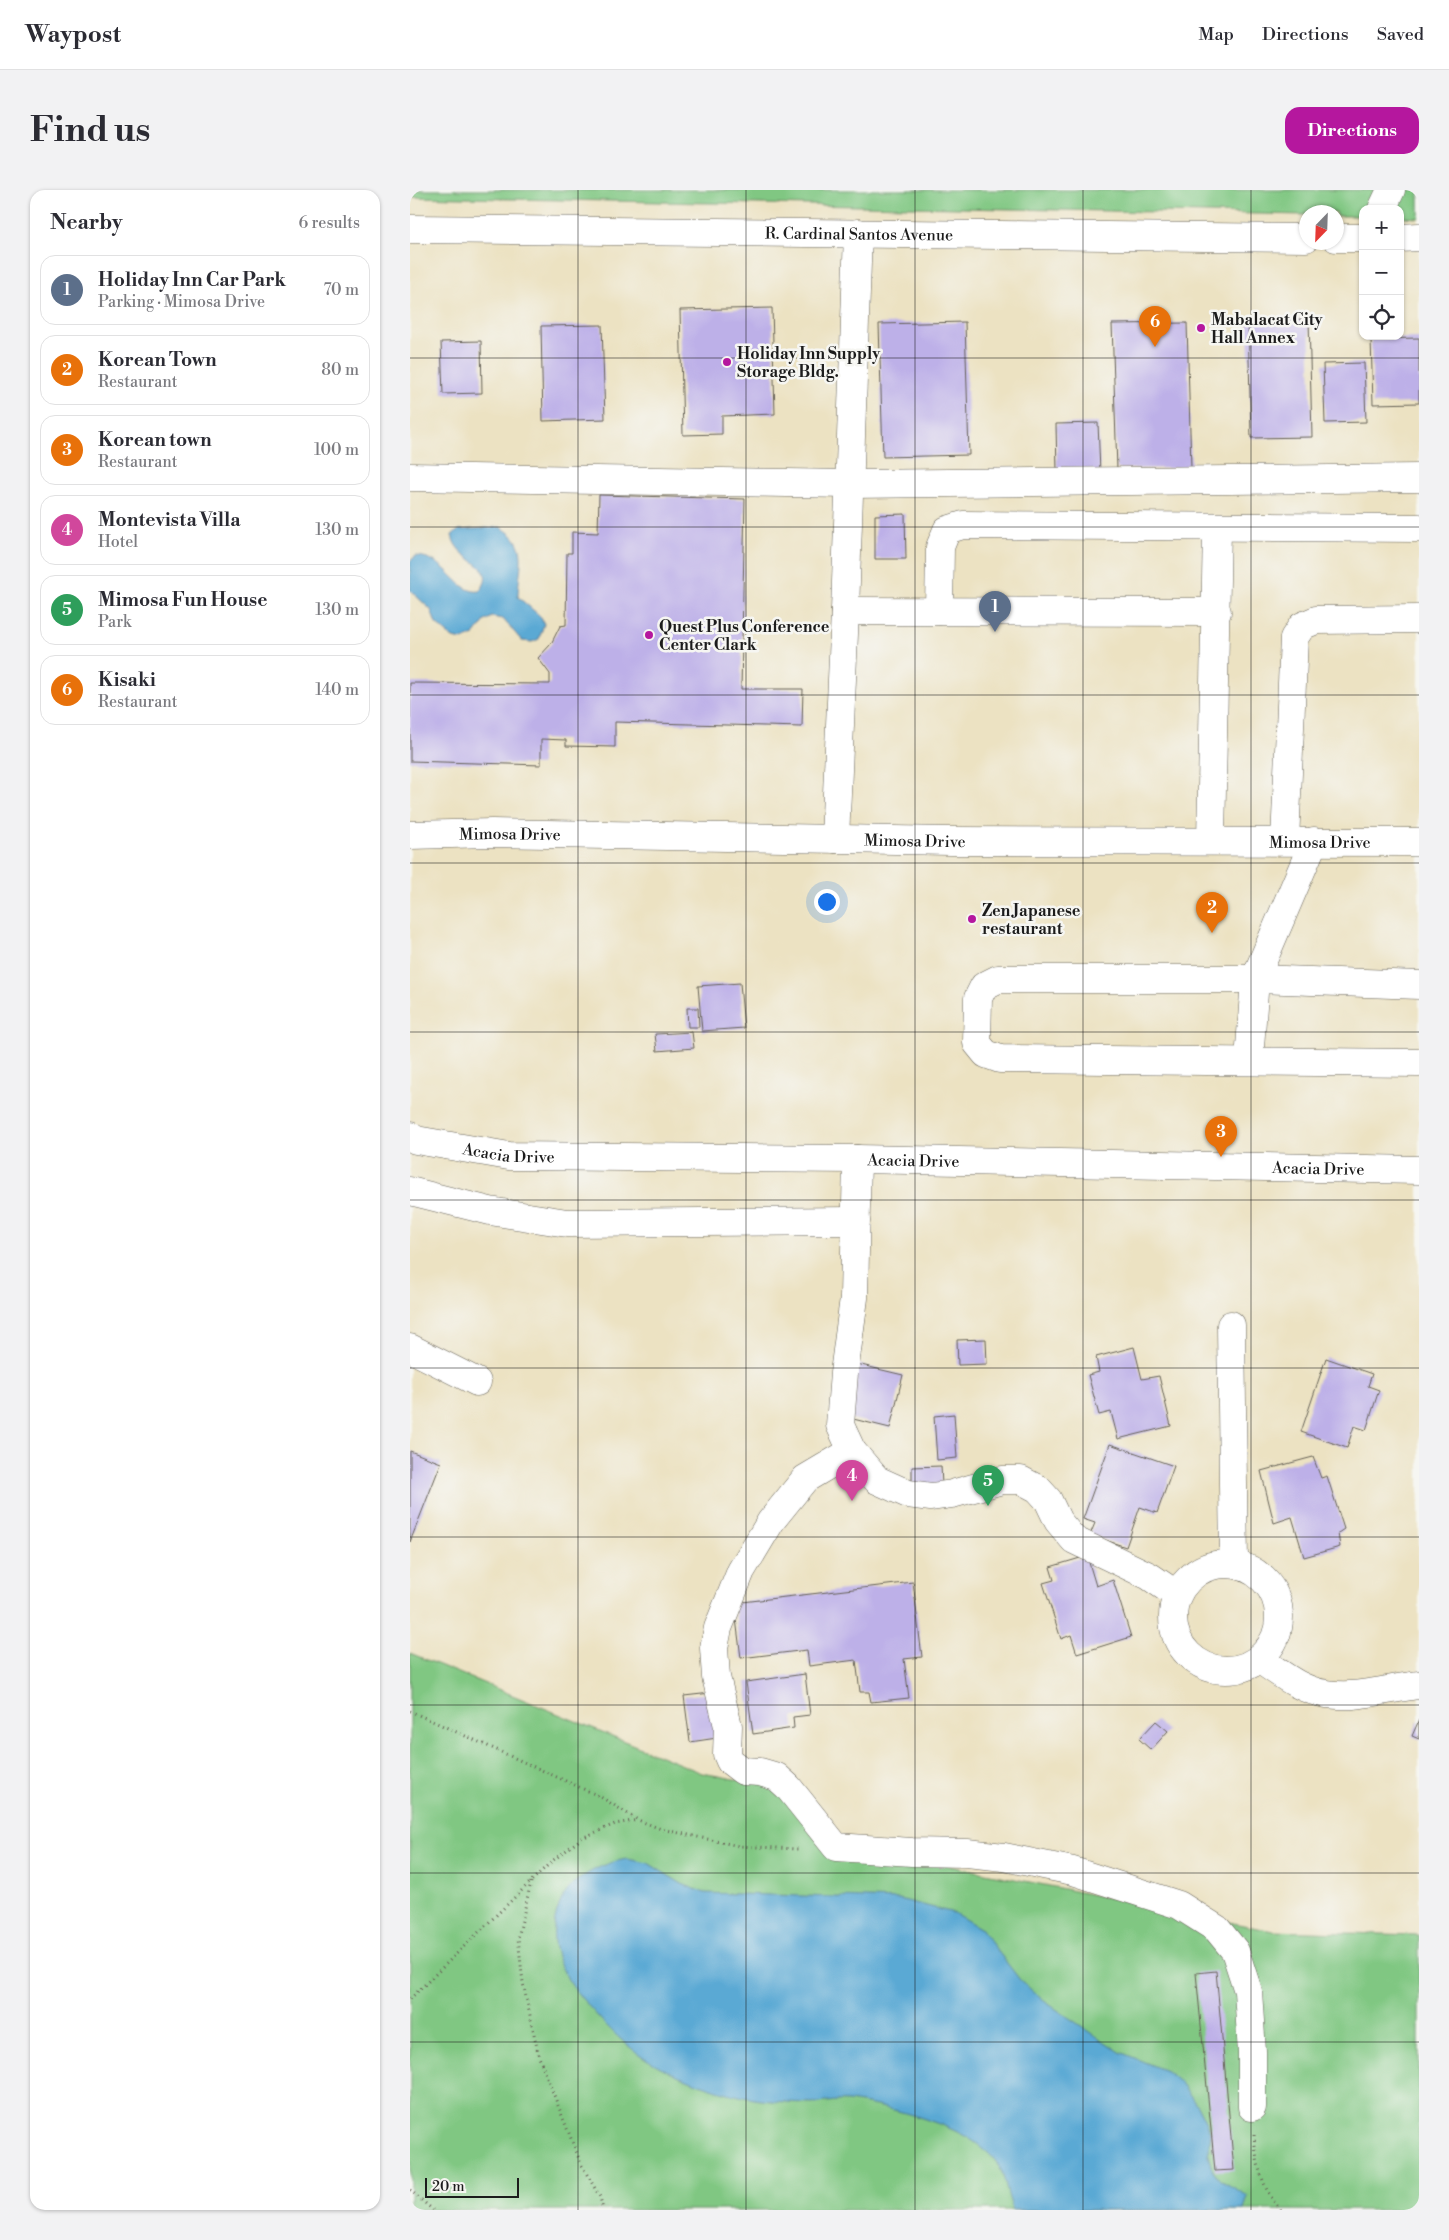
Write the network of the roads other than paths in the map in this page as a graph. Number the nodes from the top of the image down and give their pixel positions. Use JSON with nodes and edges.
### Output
{"nodes":[{"id":1,"x":1390,"y":190,"type":"edge"},
{"id":2,"x":1384,"y":205,"type":"edge"},
{"id":3,"x":410,"y":230,"type":"edge"},
{"id":4,"x":858,"y":232,"type":"junction"},
{"id":5,"x":1299,"y":238,"type":"edge"},
{"id":6,"x":1344,"y":238,"type":"edge"},
{"id":7,"x":1359,"y":238,"type":"edge"},
{"id":8,"x":1404,"y":238,"type":"edge"},
{"id":9,"x":1419,"y":238,"type":"edge"},
{"id":10,"x":410,"y":476,"type":"edge"},
{"id":11,"x":1419,"y":478,"type":"edge"},
{"id":12,"x":849,"y":484,"type":"junction"},
{"id":13,"x":1217,"y":528,"type":"junction"},
{"id":14,"x":1419,"y":528,"type":"edge"},
{"id":15,"x":845,"y":611,"type":"junction"},
{"id":16,"x":940,"y":611,"type":"junction"},
{"id":17,"x":1217,"y":612,"type":"junction"},
{"id":18,"x":1419,"y":618,"type":"edge"},
{"id":19,"x":410,"y":836,"type":"edge"},
{"id":20,"x":835,"y":839,"type":"junction"},
{"id":21,"x":1211,"y":840,"type":"junction"},
{"id":22,"x":1285,"y":841,"type":"junction"},
{"id":23,"x":1314,"y":841,"type":"junction"},
{"id":24,"x":1419,"y":842,"type":"edge"},
{"id":25,"x":1255,"y":979,"type":"junction"},
{"id":26,"x":1419,"y":985,"type":"edge"},
{"id":27,"x":1249,"y":1061,"type":"junction"},
{"id":28,"x":1419,"y":1063,"type":"edge"},
{"id":29,"x":412,"y":1143,"type":"edge"},
{"id":30,"x":857,"y":1160,"type":"junction"},
{"id":31,"x":1419,"y":1170,"type":"edge"},
{"id":32,"x":410,"y":1191,"type":"edge"},
{"id":33,"x":856,"y":1221,"type":"junction"},
{"id":34,"x":1231,"y":1325,"type":"dead end"},
{"id":35,"x":410,"y":1348,"type":"edge"},
{"id":36,"x":477,"y":1382,"type":"dead end"},
{"id":37,"x":852,"y":1451,"type":"junction"},
{"id":38,"x":1234,"y":1564,"type":"junction"},
{"id":39,"x":1177,"y":1596,"type":"junction"},
{"id":40,"x":1259,"y":1658,"type":"junction"},
{"id":41,"x":1419,"y":1685,"type":"edge"},
{"id":42,"x":1252,"y":2107,"type":"road end"}],
"edges":[{"from":1,"to":2,"type":"street"},
{"from":3,"to":4,"type":"street","name":"R. Cardinal Santos Avenue"},
{"from":4,"to":5,"type":"street","name":"R. Cardinal Santos Avenue"},
{"from":4,"to":12,"type":"street"},
{"from":6,"to":7,"type":"street"},
{"from":8,"to":9,"type":"street"},
{"from":10,"to":12,"type":"street"},
{"from":11,"to":12,"type":"street"},
{"from":12,"to":15,"type":"street"},
{"from":13,"to":14,"type":"street"},
{"from":13,"to":16,"type":"street"},
{"from":13,"to":17,"type":"street"},
{"from":15,"to":16,"type":"street"},
{"from":15,"to":20,"type":"street"},
{"from":16,"to":17,"type":"street"},
{"from":17,"to":21,"type":"street"},
{"from":18,"to":22,"type":"street"},
{"from":19,"to":20,"type":"street","name":"Mimosa Drive"},
{"from":20,"to":21,"type":"street","name":"Mimosa Drive"},
{"from":21,"to":22,"type":"street","name":"Mimosa Drive"},
{"from":22,"to":23,"type":"street","name":"Mimosa Drive"},
{"from":23,"to":24,"type":"street","name":"Mimosa Drive"},
{"from":23,"to":25,"type":"street"},
{"from":25,"to":26,"type":"street"},
{"from":25,"to":27,"type":"street"},
{"from":25,"to":27,"type":"street"},
{"from":27,"to":28,"type":"street"},
{"from":29,"to":30,"type":"street","name":"Acacia Drive"},
{"from":30,"to":31,"type":"street","name":"Acacia Drive"},
{"from":30,"to":33,"type":"street"},
{"from":32,"to":33,"type":"street"},
{"from":33,"to":37,"type":"street"},
{"from":34,"to":38,"type":"street"},
{"from":35,"to":36,"type":"street"},
{"from":37,"to":39,"type":"street"},
{"from":37,"to":42,"type":"street"},
{"from":38,"to":39,"type":"street"},
{"from":38,"to":40,"type":"street"},
{"from":39,"to":40,"type":"street"},
{"from":40,"to":41,"type":"street"}]}
